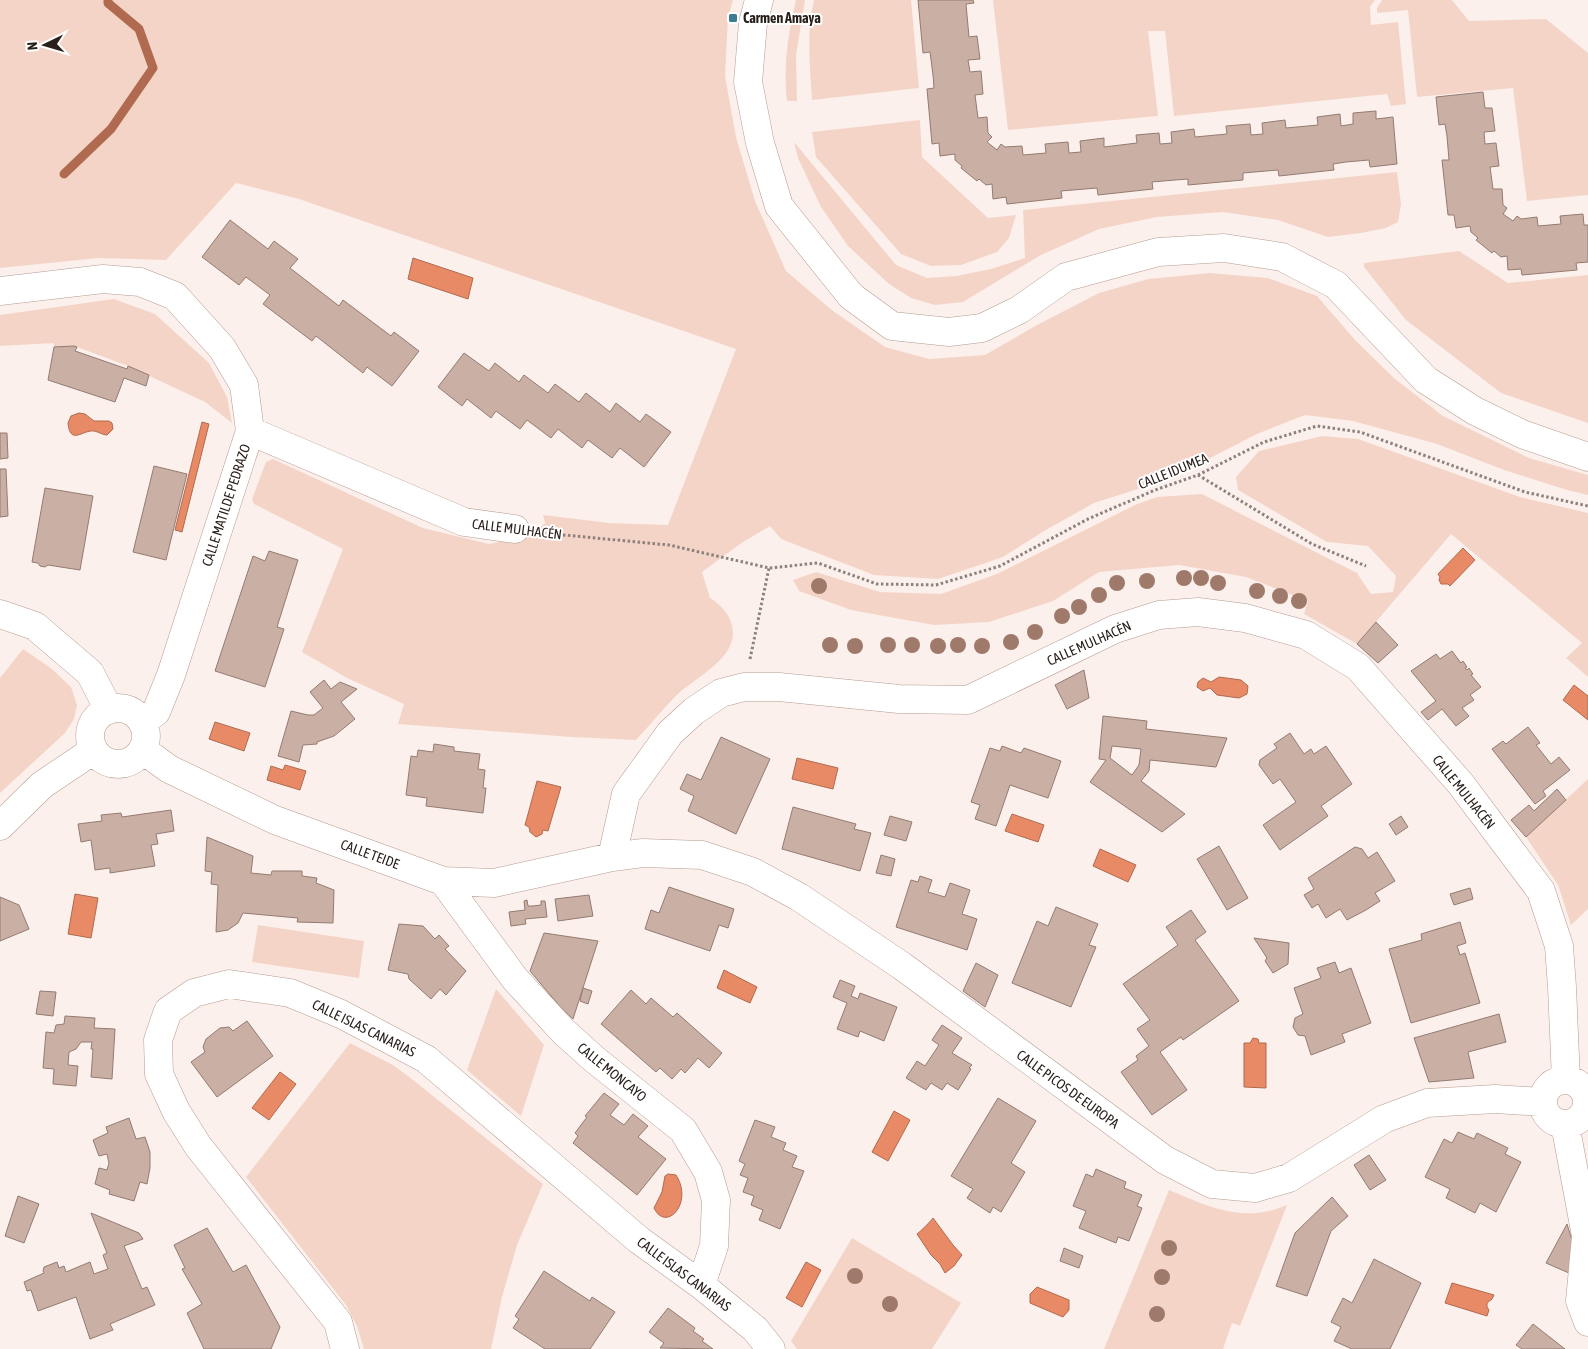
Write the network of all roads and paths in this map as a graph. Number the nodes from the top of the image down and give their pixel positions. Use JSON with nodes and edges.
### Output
{"nodes":[{"id":1,"x":759,"y":0,"type":"edge"},
{"id":2,"x":0,"y":291,"type":"edge"},
{"id":3,"x":250,"y":431,"type":"junction"},
{"id":4,"x":1588,"y":457,"type":"edge"},
{"id":5,"x":1198,"y":475,"type":"junction"},
{"id":6,"x":1588,"y":506,"type":"edge"},
{"id":7,"x":515,"y":529,"type":"joint"},
{"id":8,"x":1366,"y":566,"type":"dead end"},
{"id":9,"x":769,"y":568,"type":"junction"},
{"id":10,"x":0,"y":614,"type":"edge"},
{"id":11,"x":744,"y":686,"type":"junction"},
{"id":12,"x":109,"y":710,"type":"junction"},
{"id":13,"x":142,"y":722,"type":"junction"},
{"id":14,"x":94,"y":750,"type":"junction"},
{"id":15,"x":142,"y":750,"type":"junction"},
{"id":16,"x":0,"y":826,"type":"edge"},
{"id":17,"x":612,"y":857,"type":"junction"},
{"id":18,"x":444,"y":880,"type":"junction"},
{"id":19,"x":1578,"y":1082,"type":"edge"},
{"id":20,"x":1543,"y":1102,"type":"junction"},
{"id":21,"x":1566,"y":1124,"type":"junction"},
{"id":22,"x":1587,"y":1237,"type":"edge"},
{"id":23,"x":701,"y":1285,"type":"junction"},
{"id":24,"x":1588,"y":1322,"type":"edge"},
{"id":25,"x":345,"y":1349,"type":"edge"},
{"id":26,"x":771,"y":1349,"type":"edge"}],
"edges":[{"from":1,"to":4,"type":"street"},
{"from":2,"to":3,"type":"street","name":"CALLE MATILDE PEDRAZO"},
{"from":3,"to":7,"type":"street","name":"CALLE MULHACÉN"},
{"from":3,"to":13,"type":"street","name":"CALLE MATILDE PEDRAZO"},
{"from":5,"to":6,"type":"path","name":"CALLE IDUMEA"},
{"from":5,"to":8,"type":"path"},
{"from":5,"to":9,"type":"path","name":"CALLE IDUMEA"},
{"from":7,"to":9,"type":"path","name":"CALLE MULHACÉN"},
{"from":9,"to":11,"type":"path"},
{"from":10,"to":12,"type":"street"},
{"from":11,"to":17,"type":"street","name":"CALLE MULHACÉN"},
{"from":11,"to":19,"type":"street","name":"CALLE MULHACÉN"},
{"from":12,"to":13,"type":"street"},
{"from":12,"to":14,"type":"street"},
{"from":13,"to":15,"type":"street"},
{"from":14,"to":15,"type":"street"},
{"from":14,"to":16,"type":"street"},
{"from":15,"to":18,"type":"street","name":"CALLE TEIDE"},
{"from":17,"to":18,"type":"street","name":"CALLE TEIDE"},
{"from":17,"to":20,"type":"street","name":"CALLE PICOS DE EUROPA"},
{"from":18,"to":23,"type":"street","name":"CALLE MONCAYO"},
{"from":19,"to":20,"type":"street"},
{"from":19,"to":21,"type":"street"},
{"from":20,"to":21,"type":"street"},
{"from":21,"to":22,"type":"street"},
{"from":22,"to":24,"type":"street"},
{"from":23,"to":25,"type":"street","name":"CALLE ISLAS CANARIAS"},
{"from":23,"to":26,"type":"street","name":"CALLE ISLAS CANARIAS"}]}
